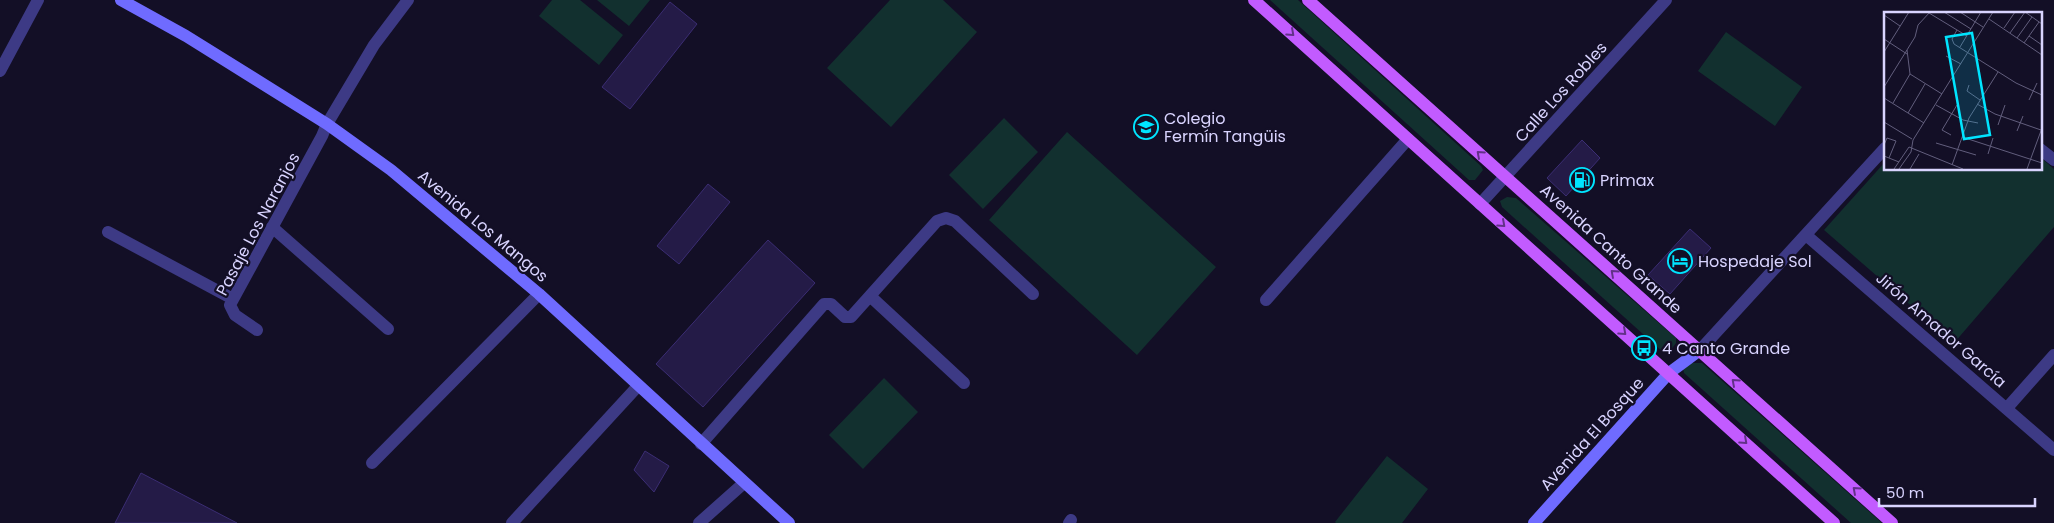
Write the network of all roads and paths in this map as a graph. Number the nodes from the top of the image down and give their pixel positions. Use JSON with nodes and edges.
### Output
{"nodes":[{"id":1,"x":38,"y":0,"type":"edge"},
{"id":2,"x":121,"y":0,"type":"edge"},
{"id":3,"x":408,"y":0,"type":"edge"},
{"id":4,"x":1254,"y":0,"type":"edge"},
{"id":5,"x":1308,"y":0,"type":"edge"},
{"id":6,"x":1666,"y":0,"type":"edge"},
{"id":7,"x":0,"y":71,"type":"edge"},
{"id":8,"x":327,"y":124,"type":"junction"},
{"id":9,"x":1408,"y":139,"type":"junction"},
{"id":10,"x":1884,"y":149,"type":"edge"},
{"id":11,"x":2042,"y":151,"type":"edge"},
{"id":12,"x":2054,"y":160,"type":"edge"},
{"id":13,"x":1506,"y":177,"type":"junction"},
{"id":14,"x":1480,"y":204,"type":"junction"},
{"id":15,"x":272,"y":227,"type":"junction"},
{"id":16,"x":108,"y":232,"type":"dead end"},
{"id":17,"x":1806,"y":235,"type":"junction"},
{"id":18,"x":539,"y":294,"type":"junction"},
{"id":19,"x":1033,"y":294,"type":"dead end"},
{"id":20,"x":870,"y":296,"type":"junction"},
{"id":21,"x":233,"y":299,"type":"junction"},
{"id":22,"x":1266,"y":300,"type":"dead end"},
{"id":23,"x":388,"y":329,"type":"dead end"},
{"id":24,"x":257,"y":330,"type":"dead end"},
{"id":25,"x":1700,"y":350,"type":"junction"},
{"id":26,"x":2054,"y":355,"type":"edge"},
{"id":27,"x":1669,"y":373,"type":"junction"},
{"id":28,"x":964,"y":383,"type":"dead end"},
{"id":29,"x":638,"y":386,"type":"junction"},
{"id":30,"x":2007,"y":408,"type":"junction"},
{"id":31,"x":701,"y":444,"type":"junction"},
{"id":32,"x":2054,"y":450,"type":"edge"},
{"id":33,"x":372,"y":463,"type":"dead end"},
{"id":34,"x":744,"y":483,"type":"junction"},
{"id":35,"x":512,"y":523,"type":"edge"},
{"id":36,"x":698,"y":523,"type":"edge"},
{"id":37,"x":789,"y":523,"type":"edge"},
{"id":38,"x":1534,"y":523,"type":"edge"},
{"id":39,"x":1834,"y":523,"type":"edge"},
{"id":40,"x":1892,"y":523,"type":"edge"}],
"edges":[{"from":1,"to":7,"type":"street"},
{"from":2,"to":8,"type":"street","name":"Avenida Los Mangos"},
{"from":3,"to":8,"type":"street","name":"Pasaje Los Naranjos"},
{"from":4,"to":9,"type":"main road","one_way":true},
{"from":13,"to":5,"type":"main road","name":"Avenida Canto Grande","one_way":true},
{"from":6,"to":13,"type":"street","name":"Calle Los Robles"},
{"from":8,"to":15,"type":"street","name":"Pasaje Los Naranjos"},
{"from":8,"to":18,"type":"street","name":"Avenida Los Mangos"},
{"from":9,"to":14,"type":"main road"},
{"from":9,"to":22,"type":"street"},
{"from":10,"to":17,"type":"street"},
{"from":11,"to":12,"type":"street"},
{"from":13,"to":14,"type":"street","name":"Calle Los Robles"},
{"from":25,"to":13,"type":"main road","name":"Avenida Canto Grande","one_way":true},
{"from":14,"to":27,"type":"main road","one_way":true},
{"from":15,"to":21,"type":"street","name":"Pasaje Los Naranjos"},
{"from":15,"to":23,"type":"street"},
{"from":16,"to":21,"type":"street"},
{"from":17,"to":25,"type":"street"},
{"from":17,"to":30,"type":"street","name":"Jirón Amador García"},
{"from":18,"to":29,"type":"street","name":"Avenida Los Mangos"},
{"from":18,"to":33,"type":"street"},
{"from":19,"to":20,"type":"street"},
{"from":20,"to":28,"type":"street"},
{"from":20,"to":31,"type":"street"},
{"from":21,"to":24,"type":"street","name":"Pasaje Los Naranjos"},
{"from":25,"to":27,"type":"street","name":"Avenida El Bosque"},
{"from":40,"to":25,"type":"main road","name":"Avenida Canto Grande","one_way":true},
{"from":26,"to":30,"type":"street"},
{"from":27,"to":38,"type":"street","name":"Avenida El Bosque"},
{"from":27,"to":39,"type":"main road","one_way":true},
{"from":29,"to":31,"type":"street","name":"Avenida Los Mangos"},
{"from":29,"to":35,"type":"street"},
{"from":30,"to":32,"type":"street","name":"Jirón Amador García"},
{"from":31,"to":34,"type":"street","name":"Avenida Los Mangos"},
{"from":34,"to":36,"type":"street"},
{"from":34,"to":37,"type":"street","name":"Avenida Los Mangos"}]}
